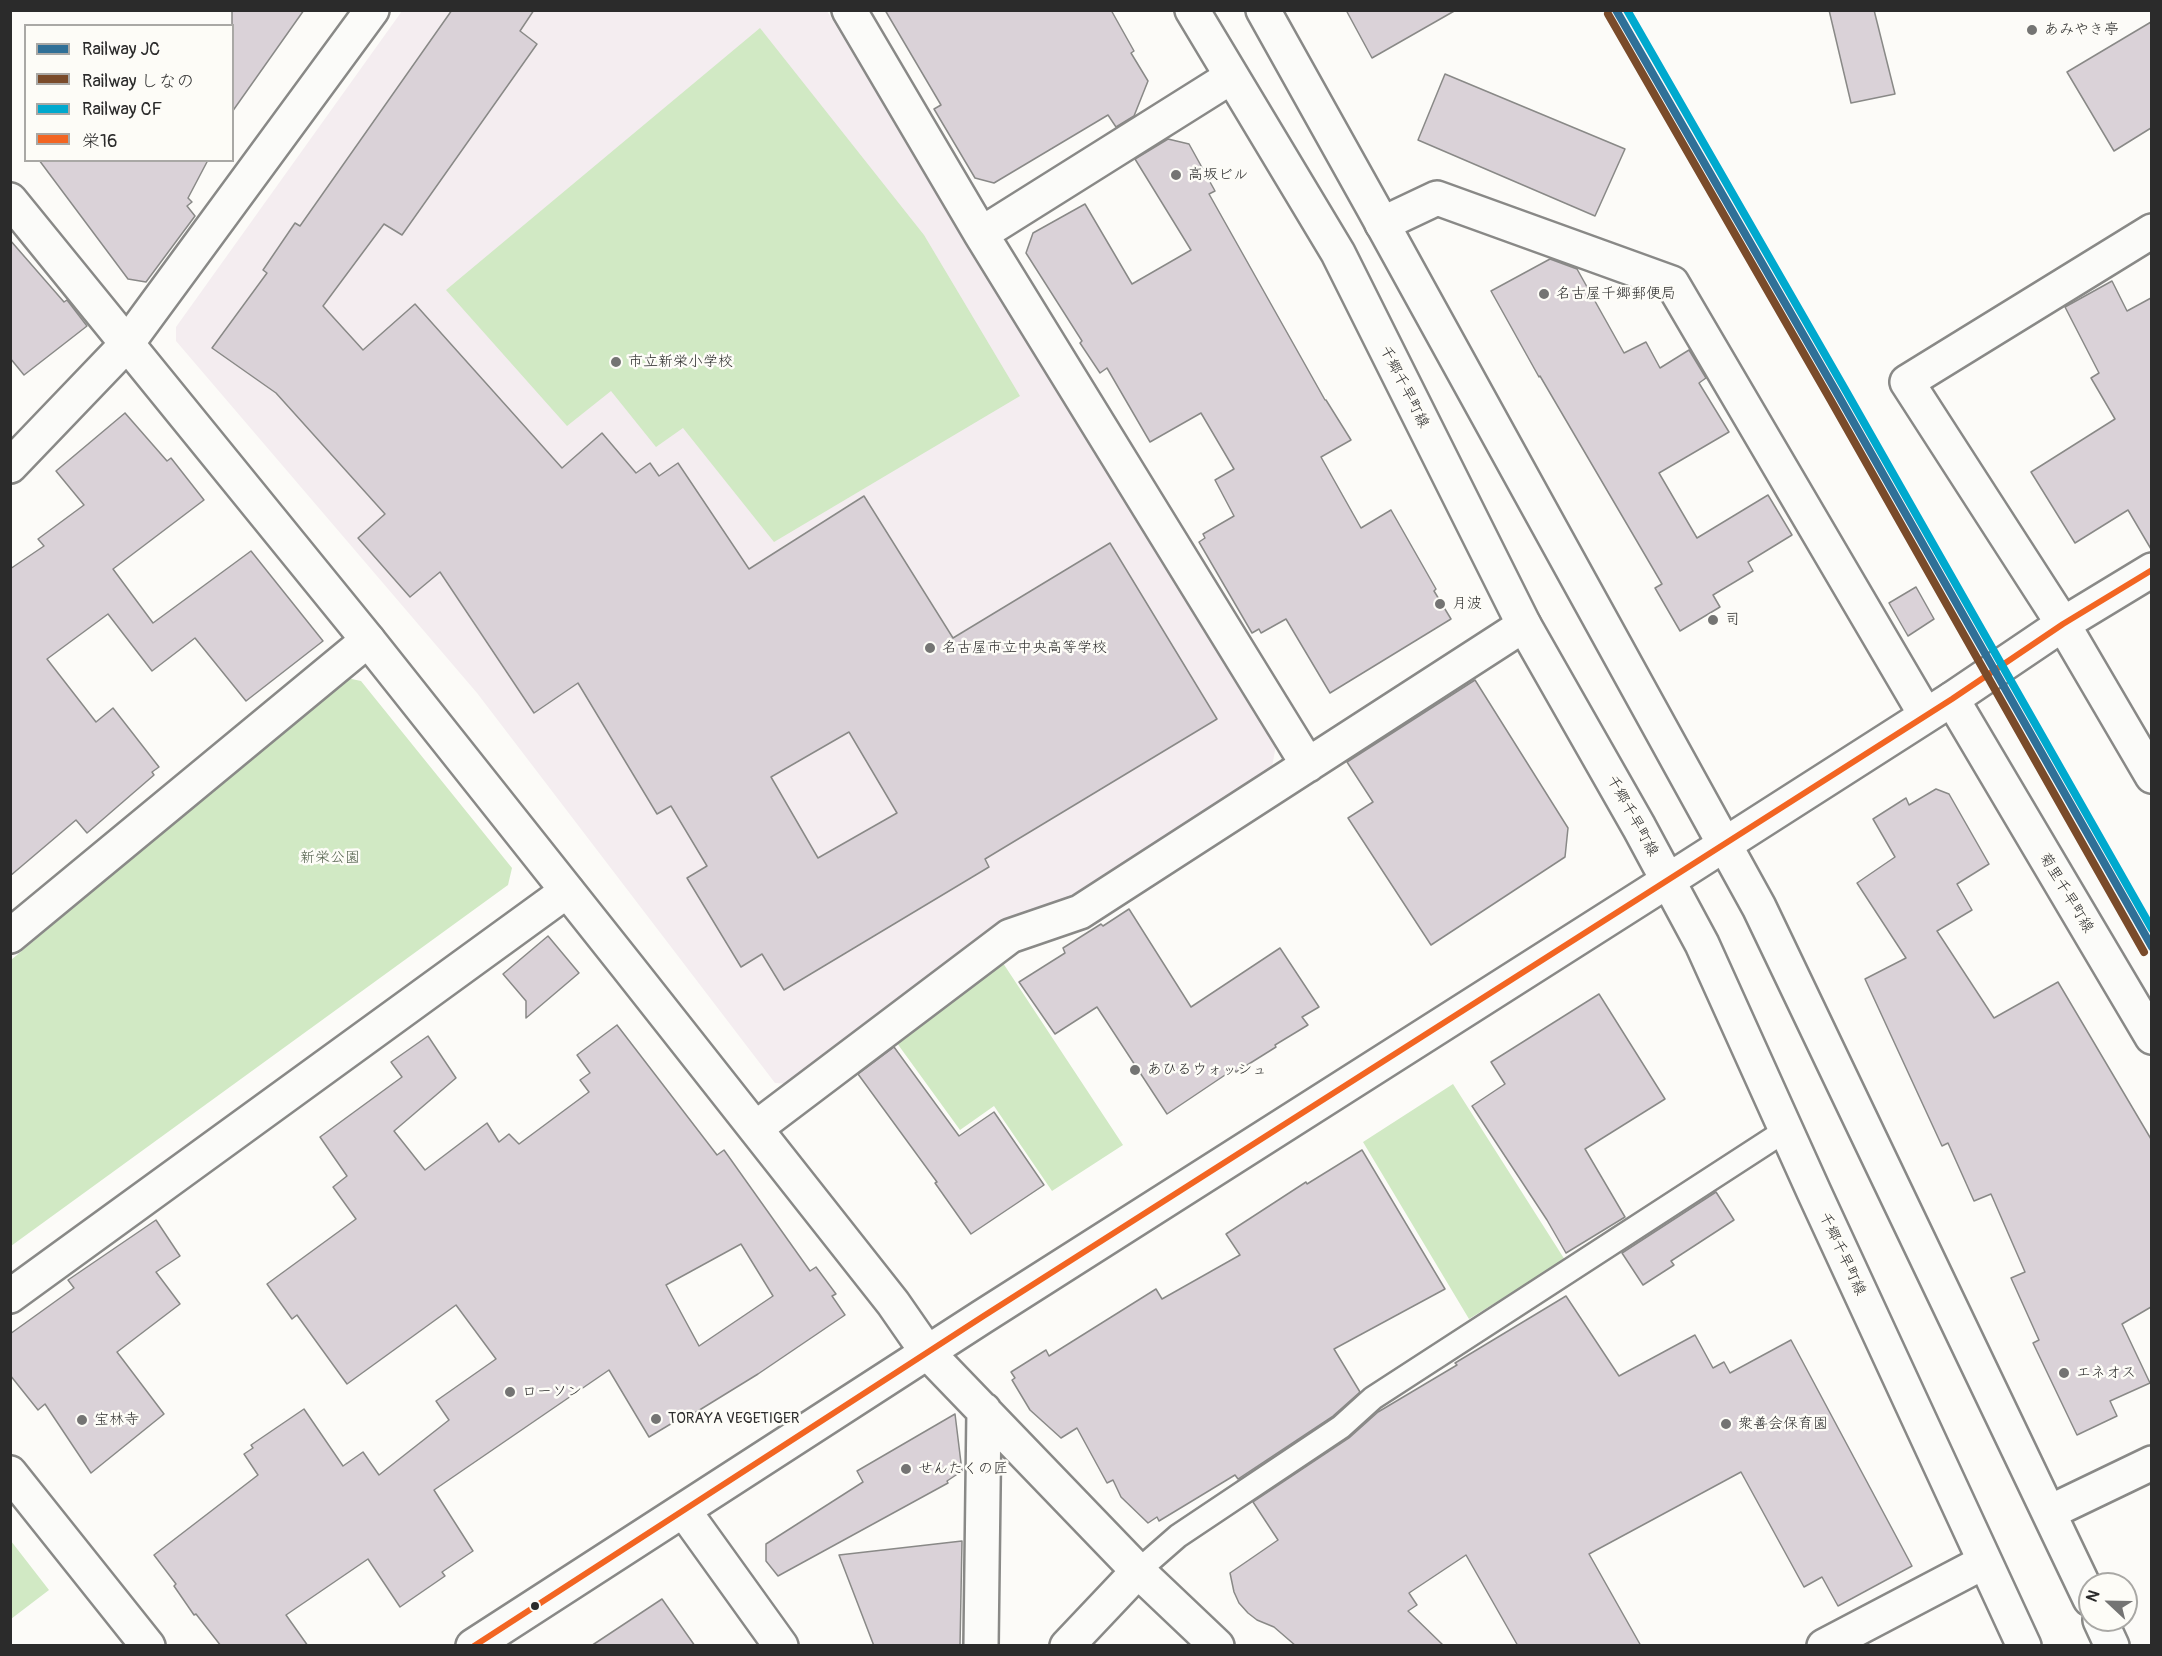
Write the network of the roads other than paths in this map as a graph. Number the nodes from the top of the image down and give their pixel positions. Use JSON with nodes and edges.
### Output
{"nodes":[{"id":1,"x":372,"y":10,"type":"edge"},
{"id":2,"x":849,"y":10,"type":"edge"},
{"id":3,"x":1192,"y":10,"type":"edge"},
{"id":4,"x":1263,"y":10,"type":"edge"},
{"id":5,"x":1231,"y":77,"type":"junction"},
{"id":6,"x":10,"y":200,"type":"edge"},
{"id":7,"x":1382,"y":224,"type":"junction"},
{"id":8,"x":2151,"y":231,"type":"edge"},
{"id":9,"x":981,"y":234,"type":"junction"},
{"id":10,"x":126,"y":345,"type":"junction"},
{"id":11,"x":10,"y":466,"type":"edge"},
{"id":12,"x":2151,"y":570,"type":"edge"},
{"id":13,"x":2063,"y":624,"type":"junction"},
{"id":14,"x":1524,"y":625,"type":"junction"},
{"id":15,"x":368,"y":640,"type":"junction"},
{"id":16,"x":1939,"y":707,"type":"junction"},
{"id":17,"x":1308,"y":765,"type":"junction"},
{"id":18,"x":2151,"y":776,"type":"edge"},
{"id":19,"x":1725,"y":844,"type":"junction"},
{"id":20,"x":1669,"y":880,"type":"junction"},
{"id":21,"x":567,"y":891,"type":"junction"},
{"id":22,"x":10,"y":936,"type":"edge"},
{"id":23,"x":2151,"y":1037,"type":"edge"},
{"id":24,"x":756,"y":1128,"type":"junction"},
{"id":25,"x":1786,"y":1130,"type":"junction"},
{"id":26,"x":10,"y":1296,"type":"edge"},
{"id":27,"x":927,"y":1352,"type":"junction"},
{"id":28,"x":984,"y":1410,"type":"junction"},
{"id":29,"x":2151,"y":1463,"type":"edge"},
{"id":30,"x":10,"y":1473,"type":"edge"},
{"id":31,"x":684,"y":1511,"type":"junction"},
{"id":32,"x":2050,"y":1512,"type":"junction"},
{"id":33,"x":1984,"y":1562,"type":"junction"},
{"id":34,"x":1138,"y":1571,"type":"junction"},
{"id":35,"x":2078,"y":1573,"type":"edge"},
{"id":36,"x":2106,"y":1632,"type":"edge"},
{"id":37,"x":148,"y":1646,"type":"edge"},
{"id":38,"x":473,"y":1646,"type":"edge"},
{"id":39,"x":781,"y":1646,"type":"edge"},
{"id":40,"x":981,"y":1646,"type":"edge"},
{"id":41,"x":1067,"y":1646,"type":"edge"},
{"id":42,"x":1217,"y":1646,"type":"edge"},
{"id":43,"x":1824,"y":1646,"type":"edge"},
{"id":44,"x":2024,"y":1646,"type":"edge"},
{"id":45,"x":2112,"y":1646,"type":"edge"}],
"edges":[{"from":1,"to":10,"type":"main road"},
{"from":2,"to":9,"type":"main road"},
{"from":3,"to":5,"type":"main road","name":"千郷千早町線"},
{"from":4,"to":7,"type":"main road"},
{"from":5,"to":9,"type":"main road"},
{"from":5,"to":14,"type":"main road","name":"千郷千早町線"},
{"from":6,"to":10,"type":"main road"},
{"from":7,"to":16,"type":"main road","name":"菊里千早町線"},
{"from":7,"to":19,"type":"main road"},
{"from":8,"to":13,"type":"main road"},
{"from":9,"to":17,"type":"main road"},
{"from":10,"to":11,"type":"main road"},
{"from":10,"to":15,"type":"main road"},
{"from":12,"to":13,"type":"main road"},
{"from":13,"to":16,"type":"main road"},
{"from":13,"to":18,"type":"main road"},
{"from":14,"to":17,"type":"main road"},
{"from":14,"to":20,"type":"main road","name":"千郷千早町線"},
{"from":15,"to":21,"type":"main road"},
{"from":15,"to":22,"type":"main road"},
{"from":16,"to":19,"type":"main road"},
{"from":16,"to":23,"type":"main road","name":"菊里千早町線"},
{"from":17,"to":24,"type":"main road"},
{"from":19,"to":20,"type":"main road"},
{"from":19,"to":32,"type":"main road"},
{"from":20,"to":25,"type":"main road","name":"千郷千早町線"},
{"from":20,"to":27,"type":"main road"},
{"from":21,"to":24,"type":"main road"},
{"from":21,"to":26,"type":"main road"},
{"from":24,"to":27,"type":"main road"},
{"from":25,"to":33,"type":"main road","name":"千郷千早町線"},
{"from":25,"to":34,"type":"lane"},
{"from":27,"to":28,"type":"main road"},
{"from":27,"to":31,"type":"main road"},
{"from":28,"to":34,"type":"main road"},
{"from":28,"to":40,"type":"main road"},
{"from":29,"to":32,"type":"main road"},
{"from":30,"to":37,"type":"main road"},
{"from":31,"to":38,"type":"main road"},
{"from":31,"to":39,"type":"main road"},
{"from":32,"to":35,"type":"main road"},
{"from":33,"to":43,"type":"main road"},
{"from":33,"to":44,"type":"main road","name":"千郷千早町線"},
{"from":34,"to":41,"type":"main road"},
{"from":34,"to":42,"type":"main road"},
{"from":36,"to":45,"type":"main road"}]}
